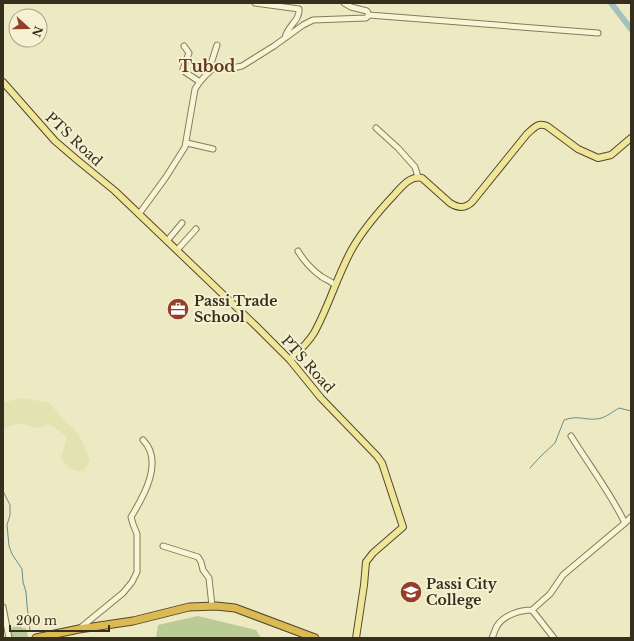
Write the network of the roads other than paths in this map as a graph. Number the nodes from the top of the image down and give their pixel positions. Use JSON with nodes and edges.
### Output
{"nodes":[{"id":1,"x":255,"y":3,"type":"edge"},
{"id":2,"x":344,"y":3,"type":"edge"},
{"id":3,"x":369,"y":16,"type":"junction"},
{"id":4,"x":598,"y":33,"type":"dead end"},
{"id":5,"x":284,"y":38,"type":"junction"},
{"id":6,"x":218,"y":45,"type":"dead end"},
{"id":7,"x":184,"y":46,"type":"dead end"},
{"id":8,"x":208,"y":73,"type":"junction"},
{"id":9,"x":3,"y":82,"type":"edge"},
{"id":10,"x":200,"y":82,"type":"junction"},
{"id":11,"x":376,"y":128,"type":"dead end"},
{"id":12,"x":631,"y":138,"type":"edge"},
{"id":13,"x":187,"y":142,"type":"junction"},
{"id":14,"x":213,"y":149,"type":"dead end"},
{"id":15,"x":418,"y":177,"type":"junction"},
{"id":16,"x":138,"y":214,"type":"junction"},
{"id":17,"x":182,"y":223,"type":"dead end"},
{"id":18,"x":196,"y":229,"type":"dead end"},
{"id":19,"x":167,"y":241,"type":"junction"},
{"id":20,"x":177,"y":250,"type":"junction"},
{"id":21,"x":298,"y":251,"type":"dead end"},
{"id":22,"x":335,"y":285,"type":"junction"},
{"id":23,"x":290,"y":360,"type":"junction"},
{"id":24,"x":571,"y":436,"type":"dead end"},
{"id":25,"x":143,"y":440,"type":"dead end"},
{"id":26,"x":631,"y":517,"type":"edge"},
{"id":27,"x":625,"y":523,"type":"junction"},
{"id":28,"x":163,"y":546,"type":"dead end"},
{"id":29,"x":212,"y":606,"type":"junction"},
{"id":30,"x":3,"y":607,"type":"edge"},
{"id":31,"x":532,"y":610,"type":"junction"},
{"id":32,"x":79,"y":629,"type":"junction"},
{"id":33,"x":9,"y":638,"type":"edge"},
{"id":34,"x":36,"y":638,"type":"edge"},
{"id":35,"x":316,"y":638,"type":"edge"},
{"id":36,"x":356,"y":638,"type":"edge"},
{"id":37,"x":492,"y":638,"type":"edge"},
{"id":38,"x":554,"y":638,"type":"edge"}],
"edges":[{"from":1,"to":5,"type":"street"},
{"from":2,"to":3,"type":"street"},
{"from":3,"to":4,"type":"street"},
{"from":3,"to":5,"type":"street"},
{"from":5,"to":8,"type":"street"},
{"from":6,"to":8,"type":"street"},
{"from":7,"to":10,"type":"street"},
{"from":8,"to":10,"type":"street"},
{"from":9,"to":16,"type":"main road","name":"PTS Road"},
{"from":10,"to":13,"type":"street"},
{"from":11,"to":15,"type":"street"},
{"from":12,"to":15,"type":"main road"},
{"from":13,"to":14,"type":"street"},
{"from":13,"to":16,"type":"street"},
{"from":15,"to":22,"type":"main road"},
{"from":16,"to":19,"type":"main road","name":"PTS Road"},
{"from":17,"to":19,"type":"street"},
{"from":18,"to":20,"type":"street"},
{"from":19,"to":20,"type":"main road","name":"PTS Road"},
{"from":20,"to":23,"type":"main road","name":"PTS Road"},
{"from":21,"to":22,"type":"street"},
{"from":22,"to":23,"type":"main road"},
{"from":23,"to":36,"type":"main road","name":"PTS Road"},
{"from":24,"to":27,"type":"street"},
{"from":25,"to":32,"type":"street"},
{"from":26,"to":27,"type":"street"},
{"from":27,"to":31,"type":"street"},
{"from":28,"to":29,"type":"street"},
{"from":29,"to":32,"type":"highway"},
{"from":29,"to":35,"type":"highway"},
{"from":30,"to":33,"type":"street"},
{"from":31,"to":37,"type":"street"},
{"from":31,"to":38,"type":"street"},
{"from":32,"to":34,"type":"highway"}]}
